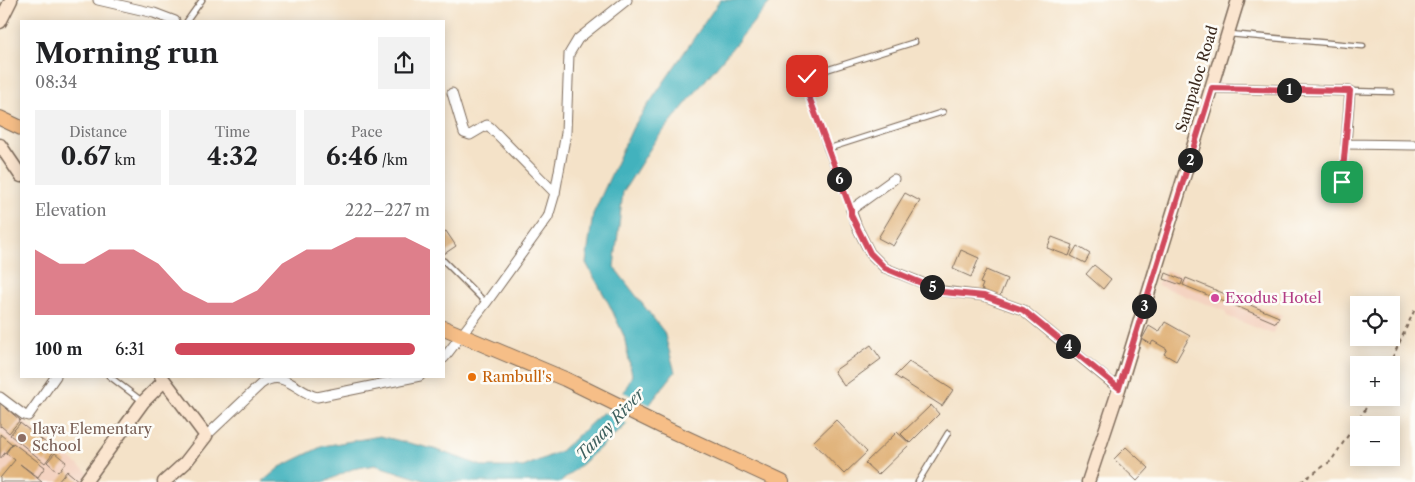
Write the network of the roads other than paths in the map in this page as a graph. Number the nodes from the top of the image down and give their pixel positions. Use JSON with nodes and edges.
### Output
{"nodes":[{"id":1,"x":11,"y":0,"type":"edge"},
{"id":2,"x":98,"y":0,"type":"edge"},
{"id":3,"x":202,"y":0,"type":"edge"},
{"id":4,"x":627,"y":0,"type":"edge"},
{"id":5,"x":1238,"y":0,"type":"edge"},
{"id":6,"x":172,"y":20,"type":"edge"},
{"id":7,"x":188,"y":20,"type":"edge"},
{"id":8,"x":0,"y":22,"type":"edge"},
{"id":9,"x":1227,"y":34,"type":"junction"},
{"id":10,"x":915,"y":42,"type":"dead end"},
{"id":11,"x":1363,"y":46,"type":"dead end"},
{"id":12,"x":1212,"y":88,"type":"junction"},
{"id":13,"x":1350,"y":91,"type":"junction"},
{"id":14,"x":1392,"y":92,"type":"dead end"},
{"id":15,"x":452,"y":93,"type":"dead end"},
{"id":16,"x":943,"y":112,"type":"dead end"},
{"id":17,"x":0,"y":118,"type":"edge"},
{"id":18,"x":20,"y":128,"type":"edge"},
{"id":19,"x":1346,"y":144,"type":"junction"},
{"id":20,"x":0,"y":145,"type":"edge"},
{"id":21,"x":1415,"y":145,"type":"edge"},
{"id":22,"x":827,"y":149,"type":"junction"},
{"id":23,"x":20,"y":175,"type":"edge"},
{"id":24,"x":894,"y":179,"type":"dead end"},
{"id":25,"x":1342,"y":182,"type":"dead end"},
{"id":26,"x":555,"y":193,"type":"junction"},
{"id":27,"x":851,"y":210,"type":"junction"},
{"id":28,"x":445,"y":262,"type":"edge"},
{"id":29,"x":486,"y":303,"type":"junction"},
{"id":30,"x":445,"y":328,"type":"edge"},
{"id":31,"x":462,"y":336,"type":"junction"},
{"id":32,"x":445,"y":357,"type":"edge"},
{"id":33,"x":55,"y":378,"type":"edge"},
{"id":34,"x":112,"y":378,"type":"edge"},
{"id":35,"x":162,"y":378,"type":"edge"},
{"id":36,"x":268,"y":378,"type":"edge"},
{"id":37,"x":275,"y":378,"type":"edge"},
{"id":38,"x":410,"y":378,"type":"edge"},
{"id":39,"x":1119,"y":388,"type":"junction"},
{"id":40,"x":0,"y":397,"type":"edge"},
{"id":41,"x":143,"y":402,"type":"junction"},
{"id":42,"x":948,"y":433,"type":"dead end"},
{"id":43,"x":206,"y":436,"type":"junction"},
{"id":44,"x":85,"y":482,"type":"edge"},
{"id":45,"x":164,"y":482,"type":"edge"},
{"id":46,"x":782,"y":482,"type":"edge"},
{"id":47,"x":918,"y":482,"type":"edge"},
{"id":48,"x":1088,"y":482,"type":"edge"}],
"edges":[{"from":1,"to":8,"type":"main road"},
{"from":2,"to":6,"type":"street"},
{"from":3,"to":7,"type":"lane"},
{"from":4,"to":26,"type":"street"},
{"from":5,"to":9,"type":"main road","name":"Sampaloc Road"},
{"from":9,"to":11,"type":"lane"},
{"from":9,"to":12,"type":"main road","name":"Sampaloc Road"},
{"from":10,"to":22,"type":"lane"},
{"from":12,"to":13,"type":"street"},
{"from":12,"to":39,"type":"main road","name":"Sampaloc Road"},
{"from":13,"to":14,"type":"lane"},
{"from":13,"to":19,"type":"street"},
{"from":15,"to":26,"type":"street"},
{"from":16,"to":22,"type":"lane"},
{"from":17,"to":18,"type":"main road"},
{"from":19,"to":21,"type":"street"},
{"from":19,"to":25,"type":"lane"},
{"from":20,"to":23,"type":"main road"},
{"from":22,"to":27,"type":"lane"},
{"from":24,"to":27,"type":"street"},
{"from":26,"to":29,"type":"street"},
{"from":27,"to":39,"type":"street"},
{"from":28,"to":29,"type":"lane"},
{"from":29,"to":31,"type":"street"},
{"from":30,"to":31,"type":"main road"},
{"from":31,"to":32,"type":"street"},
{"from":31,"to":46,"type":"main road"},
{"from":33,"to":40,"type":"street"},
{"from":34,"to":41,"type":"lane"},
{"from":35,"to":41,"type":"main road"},
{"from":35,"to":43,"type":"main road"},
{"from":36,"to":43,"type":"street"},
{"from":37,"to":38,"type":"street"},
{"from":39,"to":48,"type":"main road","name":"Sampaloc Road"},
{"from":41,"to":44,"type":"main road"},
{"from":42,"to":47,"type":"lane"},
{"from":43,"to":45,"type":"main road"}]}
